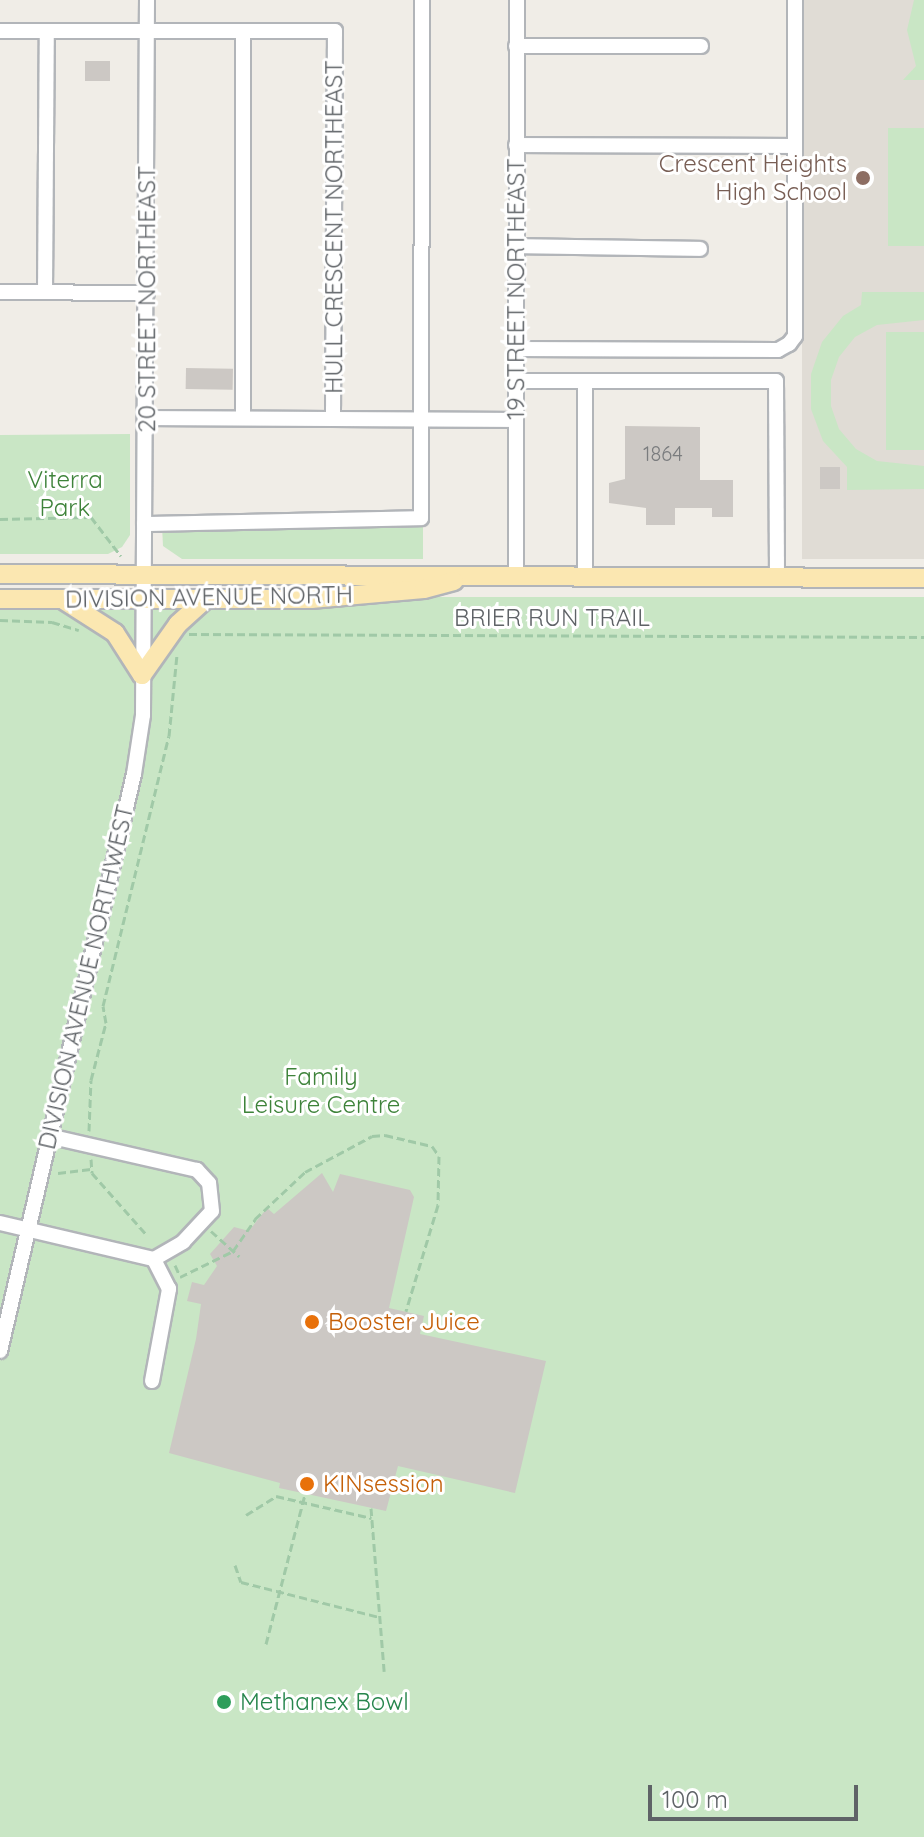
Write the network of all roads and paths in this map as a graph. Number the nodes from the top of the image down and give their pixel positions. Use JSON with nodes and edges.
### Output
{"nodes":[{"id":1,"x":147,"y":0,"type":"edge"},
{"id":2,"x":422,"y":0,"type":"edge"},
{"id":3,"x":517,"y":0,"type":"edge"},
{"id":4,"x":795,"y":0,"type":"edge"},
{"id":5,"x":0,"y":31,"type":"edge"},
{"id":6,"x":47,"y":31,"type":"junction"},
{"id":7,"x":147,"y":31,"type":"junction"},
{"id":8,"x":243,"y":31,"type":"junction"},
{"id":9,"x":516,"y":46,"type":"junction"},
{"id":10,"x":701,"y":46,"type":"dead end"},
{"id":11,"x":516,"y":145,"type":"junction"},
{"id":12,"x":795,"y":146,"type":"junction"},
{"id":13,"x":516,"y":246,"type":"junction"},
{"id":14,"x":700,"y":249,"type":"dead end"},
{"id":15,"x":0,"y":292,"type":"edge"},
{"id":16,"x":45,"y":292,"type":"junction"},
{"id":17,"x":147,"y":293,"type":"junction"},
{"id":18,"x":516,"y":349,"type":"junction"},
{"id":19,"x":516,"y":381,"type":"junction"},
{"id":20,"x":585,"y":381,"type":"junction"},
{"id":21,"x":147,"y":418,"type":"junction"},
{"id":22,"x":243,"y":418,"type":"junction"},
{"id":23,"x":333,"y":419,"type":"junction"},
{"id":24,"x":421,"y":419,"type":"junction"},
{"id":25,"x":516,"y":420,"type":"junction"},
{"id":26,"x":0,"y":519,"type":"edge"},
{"id":27,"x":144,"y":524,"type":"junction"},
{"id":28,"x":121,"y":556,"type":"dead end"},
{"id":29,"x":143,"y":572,"type":"junction"},
{"id":30,"x":0,"y":574,"type":"edge"},
{"id":31,"x":464,"y":578,"type":"junction"},
{"id":32,"x":516,"y":578,"type":"junction"},
{"id":33,"x":585,"y":578,"type":"junction"},
{"id":34,"x":777,"y":578,"type":"junction"},
{"id":35,"x":924,"y":578,"type":"edge"},
{"id":36,"x":59,"y":598,"type":"junction"},
{"id":37,"x":142,"y":598,"type":"junction"},
{"id":38,"x":0,"y":599,"type":"edge"},
{"id":39,"x":205,"y":600,"type":"junction"},
{"id":40,"x":0,"y":620,"type":"edge"},
{"id":41,"x":184,"y":628,"type":"dead end"},
{"id":42,"x":188,"y":633,"type":"junction"},
{"id":43,"x":90,"y":634,"type":"dead end"},
{"id":44,"x":924,"y":637,"type":"edge"},
{"id":45,"x":181,"y":640,"type":"dead end"},
{"id":46,"x":178,"y":646,"type":"dead end"},
{"id":47,"x":142,"y":675,"type":"junction"},
{"id":48,"x":88,"y":1135,"type":"dead end"},
{"id":49,"x":49,"y":1136,"type":"junction"},
{"id":50,"x":91,"y":1155,"type":"dead end"},
{"id":51,"x":91,"y":1169,"type":"junction"},
{"id":52,"x":58,"y":1173,"type":"dead end"},
{"id":53,"x":0,"y":1223,"type":"edge"},
{"id":54,"x":202,"y":1223,"type":"junction"},
{"id":55,"x":27,"y":1230,"type":"junction"},
{"id":56,"x":146,"y":1234,"type":"dead end"},
{"id":57,"x":233,"y":1251,"type":"junction"},
{"id":58,"x":239,"y":1256,"type":"dead end"},
{"id":59,"x":154,"y":1259,"type":"junction"},
{"id":60,"x":180,"y":1277,"type":"dead end"},
{"id":61,"x":406,"y":1311,"type":"dead end"},
{"id":62,"x":0,"y":1351,"type":"edge"},
{"id":63,"x":152,"y":1381,"type":"dead end"},
{"id":64,"x":305,"y":1494,"type":"dead end"},
{"id":65,"x":303,"y":1502,"type":"junction"},
{"id":66,"x":371,"y":1508,"type":"dead end"},
{"id":67,"x":246,"y":1515,"type":"dead end"},
{"id":68,"x":371,"y":1518,"type":"junction"},
{"id":69,"x":235,"y":1565,"type":"dead end"},
{"id":70,"x":280,"y":1591,"type":"junction"},
{"id":71,"x":379,"y":1617,"type":"junction"},
{"id":72,"x":266,"y":1644,"type":"dead end"},
{"id":73,"x":384,"y":1671,"type":"dead end"}],
"edges":[{"from":1,"to":7,"type":"street","name":"20 STREET NORTHEAST"},
{"from":2,"to":24,"type":"street"},
{"from":3,"to":9,"type":"street","name":"19 STREET NORTHEAST"},
{"from":4,"to":12,"type":"street"},
{"from":5,"to":6,"type":"street","name":"HULL CRESCENT NORTHEAST"},
{"from":6,"to":7,"type":"street","name":"HULL CRESCENT NORTHEAST"},
{"from":6,"to":16,"type":"street"},
{"from":7,"to":8,"type":"street","name":"HULL CRESCENT NORTHEAST"},
{"from":7,"to":17,"type":"street","name":"20 STREET NORTHEAST"},
{"from":8,"to":22,"type":"street"},
{"from":8,"to":23,"type":"street","name":"HULL CRESCENT NORTHEAST"},
{"from":9,"to":10,"type":"street"},
{"from":9,"to":11,"type":"street","name":"19 STREET NORTHEAST"},
{"from":11,"to":12,"type":"street"},
{"from":11,"to":13,"type":"street","name":"19 STREET NORTHEAST"},
{"from":12,"to":18,"type":"street"},
{"from":13,"to":14,"type":"street"},
{"from":13,"to":18,"type":"street","name":"19 STREET NORTHEAST"},
{"from":15,"to":16,"type":"street"},
{"from":16,"to":17,"type":"street"},
{"from":17,"to":21,"type":"street","name":"20 STREET NORTHEAST"},
{"from":18,"to":19,"type":"street","name":"19 STREET NORTHEAST"},
{"from":19,"to":20,"type":"street"},
{"from":19,"to":25,"type":"street","name":"19 STREET NORTHEAST"},
{"from":20,"to":33,"type":"street"},
{"from":20,"to":34,"type":"street"},
{"from":21,"to":22,"type":"street"},
{"from":21,"to":27,"type":"street","name":"20 STREET NORTHEAST"},
{"from":22,"to":23,"type":"street"},
{"from":23,"to":24,"type":"street"},
{"from":24,"to":25,"type":"street"},
{"from":24,"to":27,"type":"street"},
{"from":25,"to":32,"type":"street","name":"19 STREET NORTHEAST"},
{"from":26,"to":28,"type":"path"},
{"from":27,"to":29,"type":"street","name":"20 STREET NORTHEAST"},
{"from":29,"to":30,"type":"main road","name":"DIVISION AVENUE NORTH"},
{"from":29,"to":31,"type":"main road","name":"DIVISION AVENUE NORTH"},
{"from":29,"to":37,"type":"street","name":"20 STREET NORTHEAST"},
{"from":31,"to":32,"type":"main road","name":"DIVISION AVENUE NORTH"},
{"from":31,"to":39,"type":"main road","name":"DIVISION AVENUE NORTH"},
{"from":32,"to":33,"type":"main road","name":"DIVISION AVENUE NORTH"},
{"from":33,"to":34,"type":"main road","name":"DIVISION AVENUE NORTH"},
{"from":34,"to":35,"type":"main road","name":"DIVISION AVENUE NORTH"},
{"from":36,"to":37,"type":"main road","name":"DIVISION AVENUE NORTH"},
{"from":36,"to":38,"type":"main road","name":"DIVISION AVENUE NORTH"},
{"from":36,"to":47,"type":"main road"},
{"from":37,"to":39,"type":"main road","name":"DIVISION AVENUE NORTH"},
{"from":37,"to":47,"type":"street","name":"DIVISION AVENUE NORTHWEST"},
{"from":39,"to":47,"type":"main road"},
{"from":40,"to":43,"type":"path"},
{"from":41,"to":42,"type":"path"},
{"from":42,"to":44,"type":"path","name":"BRIER RUN TRAIL"},
{"from":42,"to":45,"type":"path"},
{"from":46,"to":48,"type":"path"},
{"from":47,"to":49,"type":"street","name":"DIVISION AVENUE NORTHWEST"},
{"from":49,"to":54,"type":"street"},
{"from":49,"to":55,"type":"street","name":"DIVISION AVENUE NORTHWEST"},
{"from":50,"to":51,"type":"path"},
{"from":51,"to":52,"type":"path"},
{"from":51,"to":56,"type":"path"},
{"from":53,"to":55,"type":"street"},
{"from":54,"to":57,"type":"path"},
{"from":54,"to":59,"type":"street"},
{"from":55,"to":59,"type":"street"},
{"from":55,"to":62,"type":"street","name":"DIVISION AVENUE NORTHWEST"},
{"from":57,"to":58,"type":"path"},
{"from":57,"to":60,"type":"path"},
{"from":57,"to":61,"type":"path"},
{"from":59,"to":63,"type":"street"},
{"from":64,"to":65,"type":"path"},
{"from":65,"to":67,"type":"path"},
{"from":65,"to":68,"type":"path"},
{"from":65,"to":70,"type":"path"},
{"from":66,"to":68,"type":"path"},
{"from":68,"to":71,"type":"path"},
{"from":69,"to":70,"type":"path"},
{"from":70,"to":71,"type":"path"},
{"from":70,"to":72,"type":"path"},
{"from":71,"to":73,"type":"path"}]}
